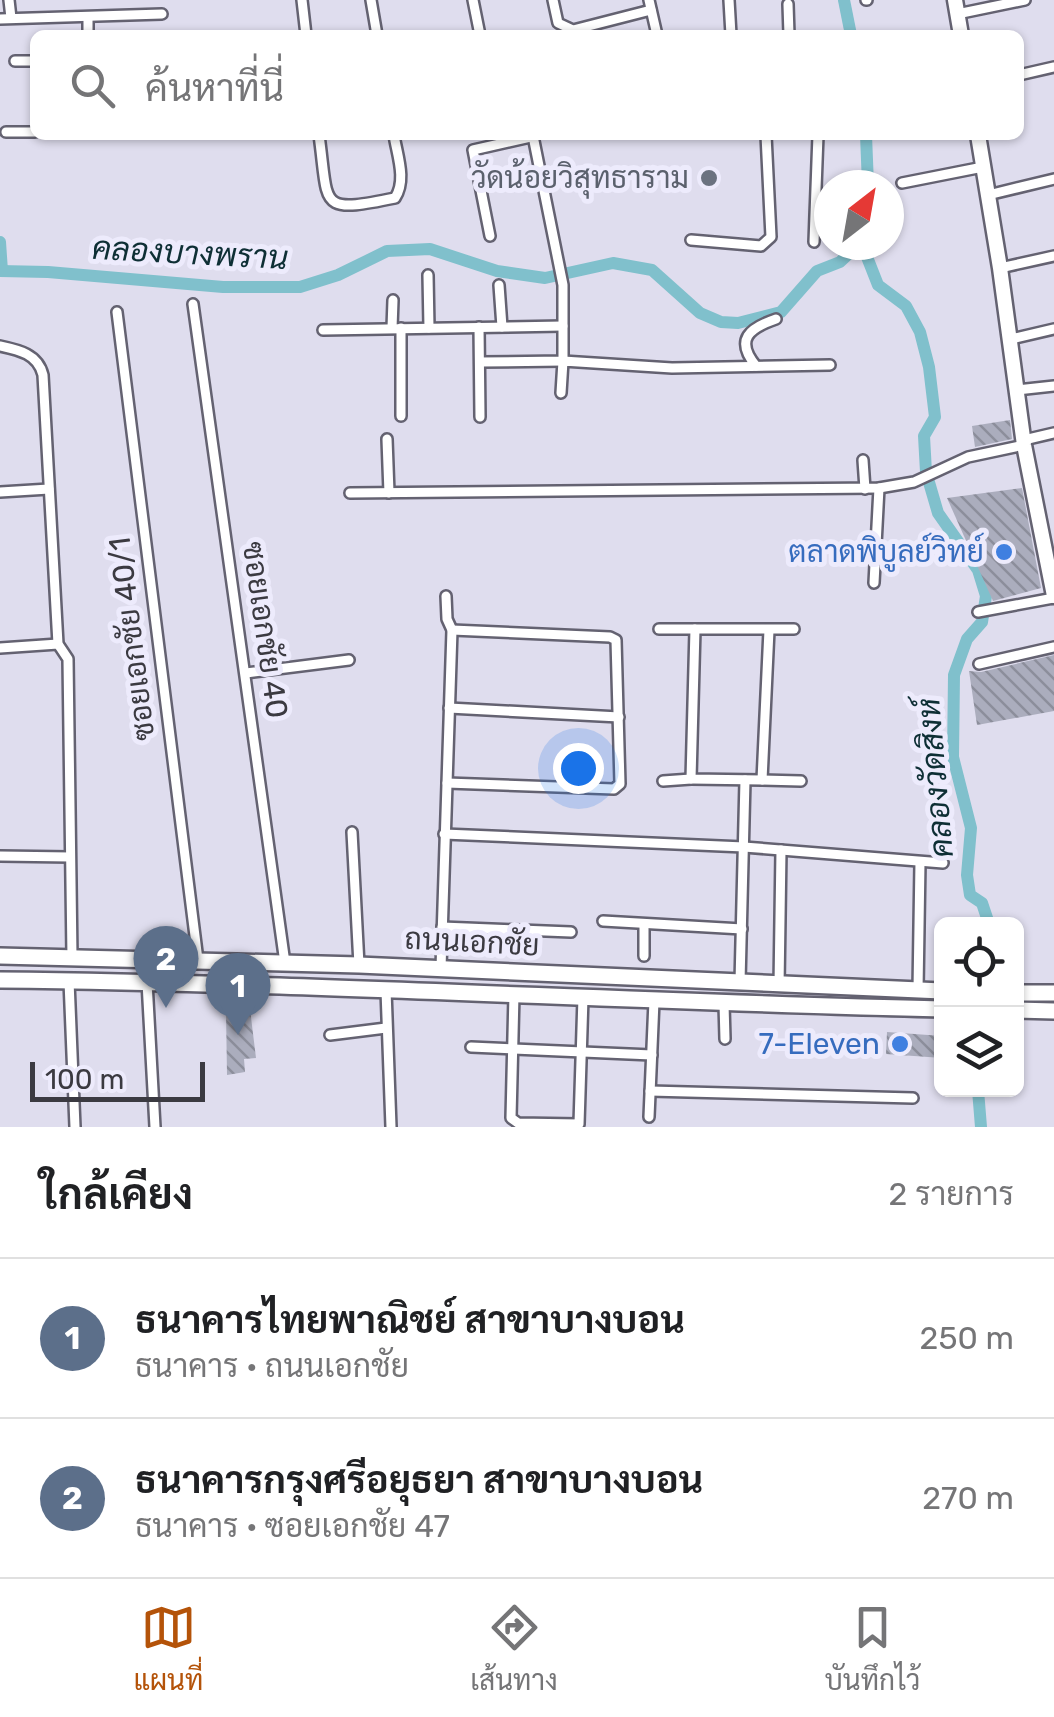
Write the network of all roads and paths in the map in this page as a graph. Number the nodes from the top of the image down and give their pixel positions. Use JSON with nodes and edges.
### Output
{"nodes":[{"id":1,"x":9,"y":0,"type":"edge"},
{"id":2,"x":302,"y":0,"type":"edge"},
{"id":3,"x":370,"y":0,"type":"edge"},
{"id":4,"x":472,"y":0,"type":"edge"},
{"id":5,"x":553,"y":0,"type":"edge"},
{"id":6,"x":729,"y":0,"type":"edge"},
{"id":7,"x":1025,"y":0,"type":"edge"},
{"id":8,"x":788,"y":4,"type":"dead end"},
{"id":9,"x":650,"y":5,"type":"edge"},
{"id":10,"x":956,"y":7,"type":"edge"},
{"id":11,"x":162,"y":14,"type":"dead end"},
{"id":12,"x":88,"y":17,"type":"junction"},
{"id":13,"x":5,"y":19,"type":"edge"},
{"id":14,"x":88,"y":30,"type":"edge"},
{"id":15,"x":305,"y":30,"type":"edge"},
{"id":16,"x":376,"y":30,"type":"edge"},
{"id":17,"x":479,"y":30,"type":"edge"},
{"id":18,"x":656,"y":30,"type":"edge"},
{"id":19,"x":731,"y":30,"type":"edge"},
{"id":20,"x":789,"y":30,"type":"edge"},
{"id":21,"x":15,"y":60,"type":"dead end"},
{"id":22,"x":30,"y":61,"type":"edge"},
{"id":23,"x":1054,"y":66,"type":"edge"},
{"id":24,"x":1024,"y":75,"type":"edge"},
{"id":25,"x":6,"y":132,"type":"dead end"},
{"id":26,"x":30,"y":132,"type":"edge"},
{"id":27,"x":320,"y":140,"type":"edge"},
{"id":28,"x":395,"y":140,"type":"edge"},
{"id":29,"x":496,"y":140,"type":"edge"},
{"id":30,"x":537,"y":140,"type":"edge"},
{"id":31,"x":766,"y":140,"type":"edge"},
{"id":32,"x":818,"y":140,"type":"edge"},
{"id":33,"x":979,"y":140,"type":"edge"},
{"id":34,"x":983,"y":167,"type":"junction"},
{"id":35,"x":817,"y":170,"type":"edge"},
{"id":36,"x":1054,"y":179,"type":"edge"},
{"id":37,"x":904,"y":183,"type":"edge"},
{"id":38,"x":988,"y":195,"type":"junction"},
{"id":39,"x":490,"y":236,"type":"dead end"},
{"id":40,"x":691,"y":240,"type":"dead end"},
{"id":41,"x":1054,"y":256,"type":"edge"},
{"id":42,"x":1000,"y":268,"type":"junction"},
{"id":43,"x":428,"y":275,"type":"dead end"},
{"id":44,"x":499,"y":285,"type":"dead end"},
{"id":45,"x":393,"y":300,"type":"dead end"},
{"id":46,"x":194,"y":304,"type":"dead end"},
{"id":47,"x":117,"y":312,"type":"dead end"},
{"id":48,"x":776,"y":319,"type":"dead end"},
{"id":49,"x":563,"y":326,"type":"junction"},
{"id":50,"x":479,"y":327,"type":"junction"},
{"id":51,"x":502,"y":327,"type":"junction"},
{"id":52,"x":397,"y":328,"type":"junction"},
{"id":53,"x":429,"y":328,"type":"junction"},
{"id":54,"x":1054,"y":328,"type":"edge"},
{"id":55,"x":323,"y":330,"type":"dead end"},
{"id":56,"x":1011,"y":339,"type":"junction"},
{"id":57,"x":0,"y":346,"type":"edge"},
{"id":58,"x":480,"y":362,"type":"junction"},
{"id":59,"x":563,"y":362,"type":"junction"},
{"id":60,"x":830,"y":365,"type":"dead end"},
{"id":61,"x":756,"y":366,"type":"junction"},
{"id":62,"x":1054,"y":386,"type":"edge"},
{"id":63,"x":1017,"y":390,"type":"junction"},
{"id":64,"x":562,"y":393,"type":"dead end"},
{"id":65,"x":401,"y":416,"type":"dead end"},
{"id":66,"x":480,"y":417,"type":"dead end"},
{"id":67,"x":1054,"y":433,"type":"edge"},
{"id":68,"x":387,"y":439,"type":"dead end"},
{"id":69,"x":1024,"y":442,"type":"junction"},
{"id":70,"x":863,"y":460,"type":"dead end"},
{"id":71,"x":878,"y":488,"type":"junction"},
{"id":72,"x":48,"y":489,"type":"junction"},
{"id":73,"x":865,"y":489,"type":"junction"},
{"id":74,"x":0,"y":492,"type":"edge"},
{"id":75,"x":350,"y":492,"type":"dead end"},
{"id":76,"x":389,"y":492,"type":"junction"},
{"id":77,"x":1047,"y":523,"type":"edge"},
{"id":78,"x":874,"y":582,"type":"dead end"},
{"id":79,"x":446,"y":596,"type":"dead end"},
{"id":80,"x":1054,"y":597,"type":"edge"},
{"id":81,"x":978,"y":612,"type":"dead end"},
{"id":82,"x":659,"y":629,"type":"dead end"},
{"id":83,"x":695,"y":629,"type":"junction"},
{"id":84,"x":452,"y":630,"type":"junction"},
{"id":85,"x":769,"y":630,"type":"junction"},
{"id":86,"x":794,"y":630,"type":"dead end"},
{"id":87,"x":58,"y":644,"type":"junction"},
{"id":88,"x":1054,"y":647,"type":"edge"},
{"id":89,"x":0,"y":648,"type":"edge"},
{"id":90,"x":348,"y":660,"type":"dead end"},
{"id":91,"x":979,"y":664,"type":"dead end"},
{"id":92,"x":246,"y":672,"type":"junction"},
{"id":93,"x":449,"y":708,"type":"junction"},
{"id":94,"x":618,"y":717,"type":"junction"},
{"id":95,"x":691,"y":779,"type":"junction"},
{"id":96,"x":744,"y":780,"type":"junction"},
{"id":97,"x":762,"y":780,"type":"junction"},
{"id":98,"x":663,"y":781,"type":"dead end"},
{"id":99,"x":800,"y":781,"type":"dead end"},
{"id":100,"x":447,"y":783,"type":"junction"},
{"id":101,"x":352,"y":832,"type":"dead end"},
{"id":102,"x":444,"y":834,"type":"junction"},
{"id":103,"x":744,"y":847,"type":"junction"},
{"id":104,"x":781,"y":850,"type":"junction"},
{"id":105,"x":0,"y":856,"type":"edge"},
{"id":106,"x":70,"y":857,"type":"junction"},
{"id":107,"x":920,"y":862,"type":"junction"},
{"id":108,"x":944,"y":863,"type":"dead end"},
{"id":109,"x":603,"y":921,"type":"dead end"},
{"id":110,"x":644,"y":924,"type":"junction"},
{"id":111,"x":442,"y":927,"type":"junction"},
{"id":112,"x":742,"y":929,"type":"junction"},
{"id":113,"x":570,"y":932,"type":"dead end"},
{"id":114,"x":0,"y":956,"type":"edge"},
{"id":115,"x":644,"y":956,"type":"dead end"},
{"id":116,"x":72,"y":957,"type":"junction"},
{"id":117,"x":198,"y":960,"type":"junction"},
{"id":118,"x":285,"y":963,"type":"junction"},
{"id":119,"x":359,"y":964,"type":"junction"},
{"id":120,"x":440,"y":968,"type":"junction"},
{"id":121,"x":608,"y":977,"type":"junction"},
{"id":122,"x":0,"y":980,"type":"edge"},
{"id":123,"x":69,"y":980,"type":"junction"},
{"id":124,"x":146,"y":982,"type":"junction"},
{"id":125,"x":740,"y":984,"type":"junction"},
{"id":126,"x":780,"y":986,"type":"junction"},
{"id":127,"x":386,"y":988,"type":"junction"},
{"id":128,"x":918,"y":991,"type":"junction"},
{"id":129,"x":934,"y":992,"type":"edge"},
{"id":130,"x":1024,"y":993,"type":"edge"},
{"id":131,"x":1054,"y":993,"type":"edge"},
{"id":132,"x":514,"y":994,"type":"junction"},
{"id":133,"x":583,"y":997,"type":"junction"},
{"id":134,"x":606,"y":999,"type":"junction"},
{"id":135,"x":654,"y":1001,"type":"junction"},
{"id":136,"x":724,"y":1004,"type":"junction"},
{"id":137,"x":934,"y":1009,"type":"edge"},
{"id":138,"x":1024,"y":1010,"type":"edge"},
{"id":139,"x":1054,"y":1011,"type":"edge"},
{"id":140,"x":386,"y":1028,"type":"junction"},
{"id":141,"x":330,"y":1035,"type":"dead end"},
{"id":142,"x":725,"y":1039,"type":"dead end"},
{"id":143,"x":471,"y":1047,"type":"dead end"},
{"id":144,"x":513,"y":1049,"type":"junction"},
{"id":145,"x":582,"y":1052,"type":"junction"},
{"id":146,"x":652,"y":1056,"type":"junction"},
{"id":147,"x":650,"y":1092,"type":"junction"},
{"id":148,"x":913,"y":1098,"type":"dead end"},
{"id":149,"x":649,"y":1117,"type":"dead end"},
{"id":150,"x":75,"y":1127,"type":"edge"},
{"id":151,"x":156,"y":1127,"type":"edge"},
{"id":152,"x":392,"y":1127,"type":"edge"}],
"edges":[{"from":1,"to":13,"type":"street"},
{"from":2,"to":15,"type":"street"},
{"from":3,"to":16,"type":"street"},
{"from":4,"to":17,"type":"street"},
{"from":5,"to":9,"type":"street"},
{"from":6,"to":19,"type":"street"},
{"from":7,"to":10,"type":"street"},
{"from":8,"to":20,"type":"street"},
{"from":9,"to":18,"type":"street"},
{"from":11,"to":12,"type":"street"},
{"from":12,"to":13,"type":"street"},
{"from":12,"to":14,"type":"street"},
{"from":21,"to":22,"type":"street"},
{"from":23,"to":24,"type":"street"},
{"from":25,"to":26,"type":"street"},
{"from":27,"to":28,"type":"street"},
{"from":29,"to":39,"type":"street"},
{"from":30,"to":49,"type":"street"},
{"from":31,"to":40,"type":"street"},
{"from":32,"to":35,"type":"street"},
{"from":33,"to":34,"type":"street"},
{"from":34,"to":37,"type":"street"},
{"from":34,"to":38,"type":"street"},
{"from":36,"to":38,"type":"street"},
{"from":38,"to":42,"type":"street"},
{"from":41,"to":42,"type":"street"},
{"from":42,"to":56,"type":"street"},
{"from":43,"to":53,"type":"street"},
{"from":44,"to":51,"type":"street"},
{"from":45,"to":52,"type":"street"},
{"from":46,"to":92,"type":"street","name":"ซอยเอกชัย 40"},
{"from":47,"to":117,"type":"street","name":"ซอยเอกชัย 40/1"},
{"from":48,"to":61,"type":"street"},
{"from":49,"to":51,"type":"street"},
{"from":49,"to":59,"type":"street"},
{"from":50,"to":51,"type":"street"},
{"from":50,"to":53,"type":"street"},
{"from":50,"to":58,"type":"street"},
{"from":52,"to":53,"type":"street"},
{"from":52,"to":55,"type":"street"},
{"from":52,"to":65,"type":"street"},
{"from":54,"to":56,"type":"street"},
{"from":56,"to":63,"type":"street"},
{"from":57,"to":72,"type":"street"},
{"from":58,"to":59,"type":"street"},
{"from":58,"to":66,"type":"street"},
{"from":59,"to":61,"type":"street"},
{"from":59,"to":64,"type":"street"},
{"from":60,"to":61,"type":"street"},
{"from":62,"to":63,"type":"street"},
{"from":63,"to":69,"type":"street"},
{"from":67,"to":69,"type":"street"},
{"from":68,"to":76,"type":"street"},
{"from":69,"to":71,"type":"street"},
{"from":69,"to":77,"type":"street"},
{"from":70,"to":73,"type":"street"},
{"from":71,"to":73,"type":"street"},
{"from":71,"to":78,"type":"street"},
{"from":72,"to":74,"type":"street"},
{"from":72,"to":87,"type":"street"},
{"from":73,"to":76,"type":"street"},
{"from":75,"to":76,"type":"street"},
{"from":77,"to":80,"type":"street"},
{"from":79,"to":84,"type":"street"},
{"from":80,"to":81,"type":"street"},
{"from":82,"to":83,"type":"street"},
{"from":83,"to":85,"type":"street"},
{"from":83,"to":95,"type":"street"},
{"from":84,"to":93,"type":"street"},
{"from":84,"to":94,"type":"street"},
{"from":85,"to":86,"type":"street"},
{"from":85,"to":97,"type":"street"},
{"from":87,"to":89,"type":"street"},
{"from":87,"to":106,"type":"street"},
{"from":88,"to":91,"type":"street"},
{"from":90,"to":92,"type":"street"},
{"from":92,"to":118,"type":"street","name":"ซอยเอกชัย 40"},
{"from":93,"to":94,"type":"street"},
{"from":93,"to":100,"type":"street"},
{"from":94,"to":100,"type":"street"},
{"from":95,"to":96,"type":"street"},
{"from":95,"to":98,"type":"street"},
{"from":96,"to":97,"type":"street"},
{"from":96,"to":103,"type":"street"},
{"from":97,"to":99,"type":"street"},
{"from":100,"to":102,"type":"street"},
{"from":101,"to":119,"type":"street"},
{"from":102,"to":103,"type":"street"},
{"from":102,"to":111,"type":"street"},
{"from":103,"to":104,"type":"street"},
{"from":103,"to":112,"type":"street"},
{"from":104,"to":107,"type":"street"},
{"from":104,"to":126,"type":"street"},
{"from":105,"to":106,"type":"street"},
{"from":106,"to":116,"type":"street"},
{"from":107,"to":108,"type":"street"},
{"from":107,"to":128,"type":"street"},
{"from":109,"to":110,"type":"street"},
{"from":110,"to":112,"type":"street"},
{"from":110,"to":115,"type":"street"},
{"from":111,"to":113,"type":"street"},
{"from":111,"to":120,"type":"street"},
{"from":112,"to":125,"type":"street"},
{"from":114,"to":116,"type":"main road","name":"ถนนเอกชัย"},
{"from":116,"to":117,"type":"main road","name":"ถนนเอกชัย"},
{"from":117,"to":118,"type":"main road","name":"ถนนเอกชัย"},
{"from":118,"to":119,"type":"main road","name":"ถนนเอกชัย"},
{"from":119,"to":120,"type":"main road","name":"ถนนเอกชัย"},
{"from":120,"to":121,"type":"main road","name":"ถนนเอกชัย"},
{"from":121,"to":125,"type":"main road","name":"ถนนเอกชัย"},
{"from":121,"to":134,"type":"main road"},
{"from":122,"to":123,"type":"main road","name":"ถนนเอกชัย"},
{"from":123,"to":124,"type":"main road","name":"ถนนเอกชัย"},
{"from":123,"to":150,"type":"street"},
{"from":124,"to":127,"type":"main road","name":"ถนนเอกชัย"},
{"from":124,"to":151,"type":"street"},
{"from":125,"to":126,"type":"main road","name":"ถนนเอกชัย"},
{"from":126,"to":128,"type":"main road","name":"ถนนเอกชัย"},
{"from":127,"to":132,"type":"main road","name":"ถนนเอกชัย"},
{"from":127,"to":140,"type":"street"},
{"from":128,"to":129,"type":"main road","name":"ถนนเอกชัย"},
{"from":130,"to":131,"type":"main road"},
{"from":132,"to":133,"type":"main road","name":"ถนนเอกชัย"},
{"from":132,"to":144,"type":"street"},
{"from":133,"to":134,"type":"main road","name":"ถนนเอกชัย"},
{"from":133,"to":145,"type":"street"},
{"from":134,"to":135,"type":"main road","name":"ถนนเอกชัย"},
{"from":135,"to":136,"type":"main road","name":"ถนนเอกชัย"},
{"from":135,"to":146,"type":"street"},
{"from":136,"to":137,"type":"main road","name":"ถนนเอกชัย"},
{"from":136,"to":142,"type":"street"},
{"from":138,"to":139,"type":"main road"},
{"from":140,"to":141,"type":"street"},
{"from":140,"to":152,"type":"street"},
{"from":143,"to":144,"type":"street"},
{"from":144,"to":145,"type":"street"},
{"from":144,"to":145,"type":"street"},
{"from":145,"to":146,"type":"street"},
{"from":146,"to":147,"type":"street"},
{"from":147,"to":148,"type":"street"},
{"from":147,"to":149,"type":"street"}]}
